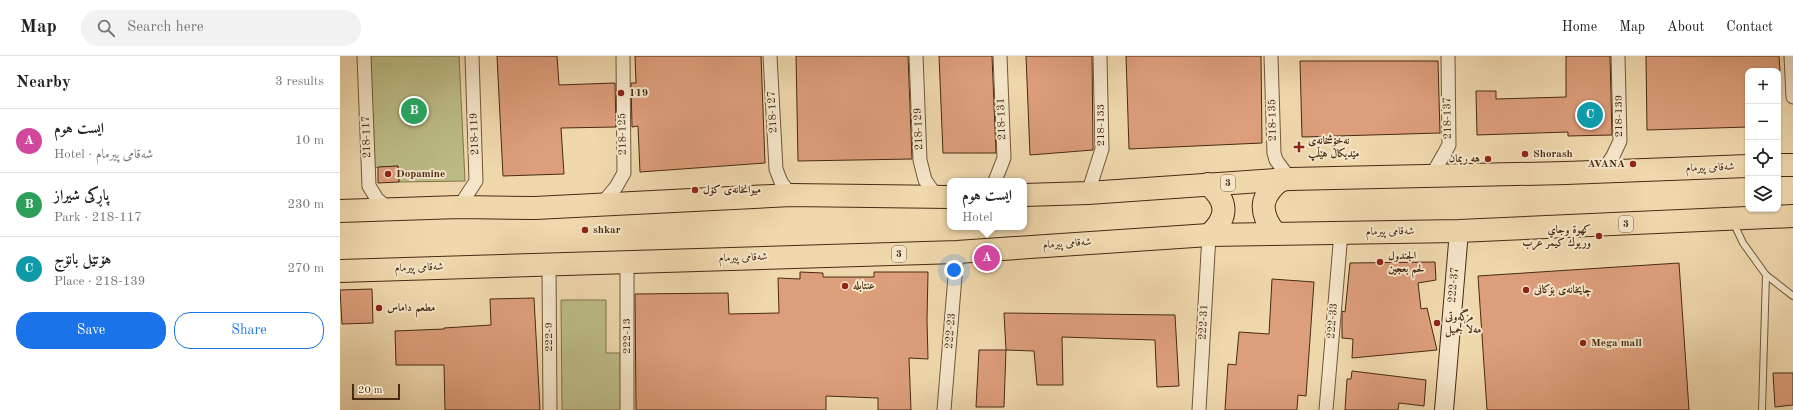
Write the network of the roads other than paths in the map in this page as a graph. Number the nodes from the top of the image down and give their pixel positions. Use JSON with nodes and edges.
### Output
{"nodes":[{"id":1,"x":364,"y":56,"type":"edge"},
{"id":2,"x":472,"y":56,"type":"edge"},
{"id":3,"x":623,"y":56,"type":"edge"},
{"id":4,"x":770,"y":56,"type":"edge"},
{"id":5,"x":916,"y":56,"type":"edge"},
{"id":6,"x":1000,"y":56,"type":"edge"},
{"id":7,"x":1100,"y":56,"type":"edge"},
{"id":8,"x":1271,"y":56,"type":"edge"},
{"id":9,"x":1448,"y":56,"type":"edge"},
{"id":10,"x":1618,"y":56,"type":"edge"},
{"id":11,"x":1791,"y":56,"type":"edge"},
{"id":12,"x":1793,"y":97,"type":"edge"},
{"id":13,"x":1781,"y":165,"type":"edge"},
{"id":14,"x":1793,"y":165,"type":"edge"},
{"id":15,"x":1745,"y":166,"type":"edge"},
{"id":16,"x":1603,"y":171,"type":"junction"},
{"id":17,"x":1432,"y":175,"type":"junction"},
{"id":18,"x":996,"y":178,"type":"edge"},
{"id":19,"x":1286,"y":179,"type":"junction"},
{"id":20,"x":1208,"y":184,"type":"junction"},
{"id":21,"x":1088,"y":193,"type":"junction"},
{"id":22,"x":791,"y":195,"type":"junction"},
{"id":23,"x":1027,"y":195,"type":"edge"},
{"id":24,"x":944,"y":197,"type":"edge"},
{"id":25,"x":601,"y":205,"type":"junction"},
{"id":26,"x":459,"y":207,"type":"junction"},
{"id":27,"x":389,"y":209,"type":"junction"},
{"id":28,"x":340,"y":211,"type":"edge"},
{"id":29,"x":1793,"y":216,"type":"edge"},
{"id":30,"x":1731,"y":219,"type":"junction"},
{"id":31,"x":1458,"y":231,"type":"junction"},
{"id":32,"x":1275,"y":233,"type":"junction"},
{"id":33,"x":1341,"y":233,"type":"junction"},
{"id":34,"x":1209,"y":235,"type":"junction"},
{"id":35,"x":957,"y":252,"type":"junction"},
{"id":36,"x":627,"y":262,"type":"junction"},
{"id":37,"x":549,"y":264,"type":"junction"},
{"id":38,"x":340,"y":271,"type":"edge"},
{"id":39,"x":1766,"y":275,"type":"junction"},
{"id":40,"x":1793,"y":296,"type":"edge"},
{"id":41,"x":550,"y":410,"type":"edge"},
{"id":42,"x":627,"y":410,"type":"edge"},
{"id":43,"x":944,"y":410,"type":"edge"},
{"id":44,"x":1199,"y":410,"type":"edge"},
{"id":45,"x":1326,"y":410,"type":"edge"},
{"id":46,"x":1444,"y":410,"type":"edge"},
{"id":47,"x":1762,"y":410,"type":"edge"}],
"edges":[{"from":1,"to":27,"type":"street","name":"218-117"},
{"from":2,"to":26,"type":"street","name":"218-119"},
{"from":3,"to":25,"type":"street","name":"218-125"},
{"from":4,"to":22,"type":"street","name":"218-127"},
{"from":5,"to":24,"type":"street","name":"218-129"},
{"from":6,"to":18,"type":"street","name":"218-131"},
{"from":7,"to":21,"type":"street","name":"218-133"},
{"from":8,"to":19,"type":"street","name":"218-135"},
{"from":9,"to":17,"type":"street","name":"218-137"},
{"from":10,"to":16,"type":"street","name":"218-139"},
{"from":11,"to":12,"type":"street"},
{"from":13,"to":14,"type":"highway"},
{"from":15,"to":16,"type":"highway","name":"شەقامی پیرمام","number":"3"},
{"from":16,"to":17,"type":"highway","name":"شەقامی پیرمام","number":"3"},
{"from":17,"to":19,"type":"highway","name":"شەقامی پیرمام","number":"3"},
{"from":19,"to":20,"type":"highway","name":"شەقامی پیرمام","number":"3"},
{"from":19,"to":32,"type":"highway"},
{"from":20,"to":21,"type":"highway","name":"شەقامی پیرمام","number":"3"},
{"from":20,"to":34,"type":"highway"},
{"from":21,"to":23,"type":"highway","name":"شەقامی پیرمام","number":"3"},
{"from":22,"to":24,"type":"highway"},
{"from":22,"to":25,"type":"highway"},
{"from":25,"to":26,"type":"highway"},
{"from":26,"to":27,"type":"highway"},
{"from":27,"to":28,"type":"highway"},
{"from":29,"to":30,"type":"highway","name":"شەقامی پیرمام","number":"3"},
{"from":30,"to":31,"type":"highway","name":"شەقامی پیرمام","number":"3"},
{"from":30,"to":39,"type":"lane"},
{"from":31,"to":33,"type":"highway","name":"شەقامی پیرمام","number":"3"},
{"from":31,"to":46,"type":"street","name":"222-37"},
{"from":32,"to":33,"type":"highway","name":"شەقامی پیرمام","number":"3"},
{"from":32,"to":34,"type":"highway","name":"شەقامی پیرمام","number":"3"},
{"from":33,"to":45,"type":"street","name":"222-33"},
{"from":34,"to":35,"type":"highway","name":"شەقامی پیرمام","number":"3"},
{"from":34,"to":44,"type":"street","name":"222-31"},
{"from":35,"to":36,"type":"highway","name":"شەقامی پیرمام","number":"3"},
{"from":35,"to":43,"type":"street","name":"222-23"},
{"from":36,"to":37,"type":"highway","name":"شەقامی پیرمام","number":"3"},
{"from":36,"to":42,"type":"street","name":"222-13"},
{"from":37,"to":38,"type":"highway","name":"شەقامی پیرمام","number":"3"},
{"from":37,"to":41,"type":"street","name":"222-9"},
{"from":39,"to":40,"type":"lane"},
{"from":39,"to":47,"type":"lane"}]}
